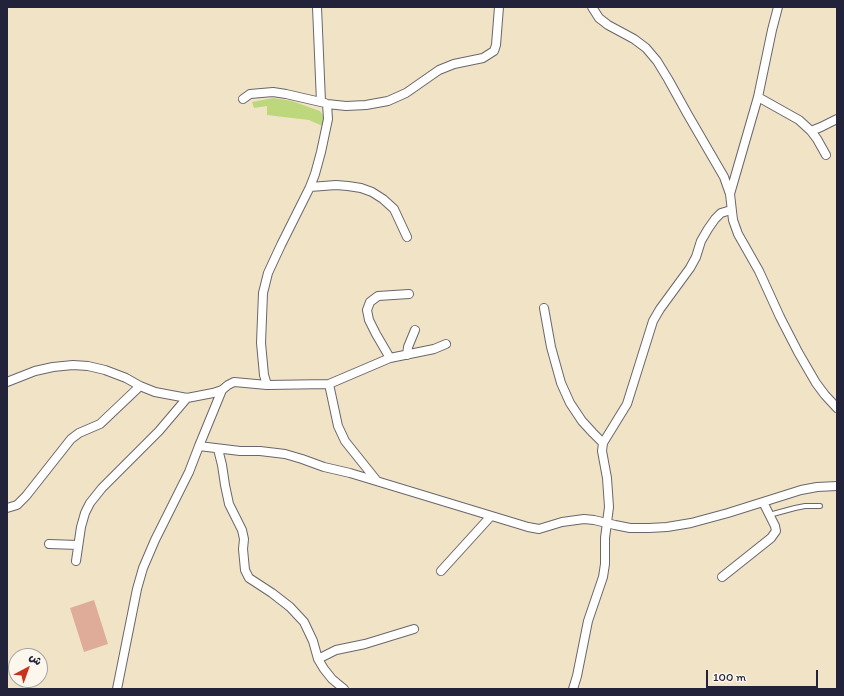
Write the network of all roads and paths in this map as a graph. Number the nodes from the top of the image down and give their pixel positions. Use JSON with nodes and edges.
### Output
{"nodes":[{"id":1,"x":317,"y":7,"type":"edge"},
{"id":2,"x":499,"y":7,"type":"edge"},
{"id":3,"x":592,"y":7,"type":"edge"},
{"id":4,"x":778,"y":7,"type":"edge"},
{"id":5,"x":758,"y":97,"type":"junction"},
{"id":6,"x":243,"y":99,"type":"dead end"},
{"id":7,"x":324,"y":103,"type":"junction"},
{"id":8,"x":837,"y":119,"type":"edge"},
{"id":9,"x":811,"y":131,"type":"junction"},
{"id":10,"x":826,"y":155,"type":"dead end"},
{"id":11,"x":310,"y":187,"type":"junction"},
{"id":12,"x":730,"y":194,"type":"junction"},
{"id":13,"x":731,"y":210,"type":"junction"},
{"id":14,"x":407,"y":237,"type":"dead end"},
{"id":15,"x":409,"y":294,"type":"dead end"},
{"id":16,"x":544,"y":308,"type":"dead end"},
{"id":17,"x":415,"y":330,"type":"dead end"},
{"id":18,"x":446,"y":344,"type":"dead end"},
{"id":19,"x":407,"y":355,"type":"junction"},
{"id":20,"x":390,"y":358,"type":"junction"},
{"id":21,"x":7,"y":382,"type":"edge"},
{"id":22,"x":328,"y":384,"type":"junction"},
{"id":23,"x":267,"y":385,"type":"junction"},
{"id":24,"x":140,"y":386,"type":"junction"},
{"id":25,"x":222,"y":390,"type":"junction"},
{"id":26,"x":187,"y":398,"type":"junction"},
{"id":27,"x":837,"y":408,"type":"edge"},
{"id":28,"x":603,"y":443,"type":"junction"},
{"id":29,"x":199,"y":446,"type":"junction"},
{"id":30,"x":218,"y":449,"type":"junction"},
{"id":31,"x":378,"y":482,"type":"junction"},
{"id":32,"x":837,"y":486,"type":"edge"},
{"id":33,"x":762,"y":502,"type":"junction"},
{"id":34,"x":820,"y":506,"type":"dead end"},
{"id":35,"x":7,"y":508,"type":"edge"},
{"id":36,"x":769,"y":515,"type":"junction"},
{"id":37,"x":492,"y":516,"type":"junction"},
{"id":38,"x":606,"y":523,"type":"junction"},
{"id":39,"x":49,"y":544,"type":"dead end"},
{"id":40,"x":78,"y":545,"type":"junction"},
{"id":41,"x":76,"y":561,"type":"dead end"},
{"id":42,"x":441,"y":571,"type":"dead end"},
{"id":43,"x":722,"y":577,"type":"dead end"},
{"id":44,"x":414,"y":629,"type":"dead end"},
{"id":45,"x":318,"y":659,"type":"junction"},
{"id":46,"x":117,"y":689,"type":"edge"},
{"id":47,"x":344,"y":689,"type":"edge"},
{"id":48,"x":573,"y":689,"type":"edge"}],
"edges":[{"from":1,"to":7,"type":"street"},
{"from":2,"to":7,"type":"street"},
{"from":3,"to":12,"type":"street"},
{"from":4,"to":5,"type":"street"},
{"from":5,"to":9,"type":"street"},
{"from":5,"to":12,"type":"street"},
{"from":6,"to":7,"type":"street"},
{"from":7,"to":11,"type":"street"},
{"from":8,"to":9,"type":"street"},
{"from":9,"to":10,"type":"street"},
{"from":11,"to":14,"type":"street"},
{"from":11,"to":23,"type":"street"},
{"from":12,"to":13,"type":"street"},
{"from":13,"to":27,"type":"street"},
{"from":13,"to":28,"type":"street"},
{"from":15,"to":20,"type":"street"},
{"from":16,"to":28,"type":"street"},
{"from":17,"to":19,"type":"street"},
{"from":18,"to":19,"type":"street"},
{"from":19,"to":20,"type":"street"},
{"from":20,"to":22,"type":"street"},
{"from":21,"to":24,"type":"street"},
{"from":22,"to":23,"type":"street"},
{"from":22,"to":31,"type":"street"},
{"from":23,"to":25,"type":"street"},
{"from":24,"to":26,"type":"street"},
{"from":24,"to":35,"type":"street"},
{"from":25,"to":26,"type":"street"},
{"from":25,"to":29,"type":"street"},
{"from":26,"to":40,"type":"street"},
{"from":28,"to":38,"type":"street"},
{"from":29,"to":30,"type":"street"},
{"from":29,"to":46,"type":"street"},
{"from":30,"to":31,"type":"street"},
{"from":30,"to":45,"type":"street"},
{"from":31,"to":37,"type":"street"},
{"from":32,"to":33,"type":"street"},
{"from":33,"to":36,"type":"street"},
{"from":33,"to":38,"type":"street"},
{"from":34,"to":36,"type":"lane"},
{"from":36,"to":43,"type":"street"},
{"from":37,"to":38,"type":"street"},
{"from":37,"to":42,"type":"street"},
{"from":38,"to":48,"type":"street"},
{"from":39,"to":40,"type":"street"},
{"from":40,"to":41,"type":"street"},
{"from":44,"to":45,"type":"street"},
{"from":45,"to":47,"type":"street"}]}
